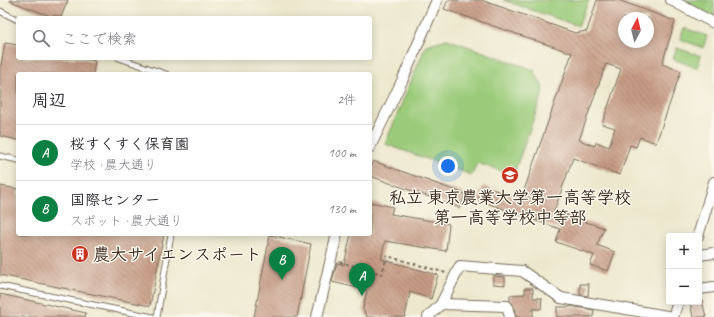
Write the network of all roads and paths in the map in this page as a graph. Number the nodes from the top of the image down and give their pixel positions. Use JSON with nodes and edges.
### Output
{"nodes":[{"id":1,"x":437,"y":0,"type":"edge"},
{"id":2,"x":671,"y":0,"type":"edge"},
{"id":3,"x":0,"y":11,"type":"edge"},
{"id":4,"x":16,"y":19,"type":"edge"},
{"id":5,"x":714,"y":23,"type":"edge"},
{"id":6,"x":125,"y":60,"type":"edge"},
{"id":7,"x":160,"y":72,"type":"edge"},
{"id":8,"x":372,"y":142,"type":"edge"},
{"id":9,"x":0,"y":156,"type":"edge"},
{"id":10,"x":16,"y":160,"type":"edge"},
{"id":11,"x":714,"y":182,"type":"edge"},
{"id":12,"x":699,"y":233,"type":"edge"},
{"id":13,"x":171,"y":236,"type":"edge"},
{"id":14,"x":337,"y":236,"type":"edge"},
{"id":15,"x":714,"y":253,"type":"edge"},
{"id":16,"x":702,"y":255,"type":"edge"},
{"id":17,"x":331,"y":260,"type":"junction"},
{"id":18,"x":455,"y":276,"type":"junction"},
{"id":19,"x":0,"y":286,"type":"edge"},
{"id":20,"x":714,"y":287,"type":"edge"},
{"id":21,"x":702,"y":288,"type":"edge"},
{"id":22,"x":441,"y":304,"type":"junction"},
{"id":23,"x":677,"y":305,"type":"edge"},
{"id":24,"x":153,"y":317,"type":"edge"},
{"id":25,"x":157,"y":317,"type":"edge"},
{"id":26,"x":317,"y":317,"type":"edge"},
{"id":27,"x":428,"y":317,"type":"edge"},
{"id":28,"x":510,"y":317,"type":"edge"},
{"id":29,"x":673,"y":317,"type":"edge"}],
"edges":[{"from":1,"to":8,"type":"street"},
{"from":2,"to":5,"type":"street"},
{"from":3,"to":4,"type":"lane"},
{"from":6,"to":7,"type":"lane"},
{"from":9,"to":10,"type":"lane"},
{"from":11,"to":12,"type":"street"},
{"from":13,"to":25,"type":"lane"},
{"from":14,"to":17,"type":"street"},
{"from":15,"to":16,"type":"street"},
{"from":17,"to":18,"type":"path"},
{"from":17,"to":26,"type":"street"},
{"from":18,"to":22,"type":"street"},
{"from":18,"to":29,"type":"street"},
{"from":19,"to":24,"type":"lane"},
{"from":20,"to":21,"type":"street"},
{"from":22,"to":27,"type":"street"},
{"from":22,"to":28,"type":"street"},
{"from":23,"to":29,"type":"street"}]}
